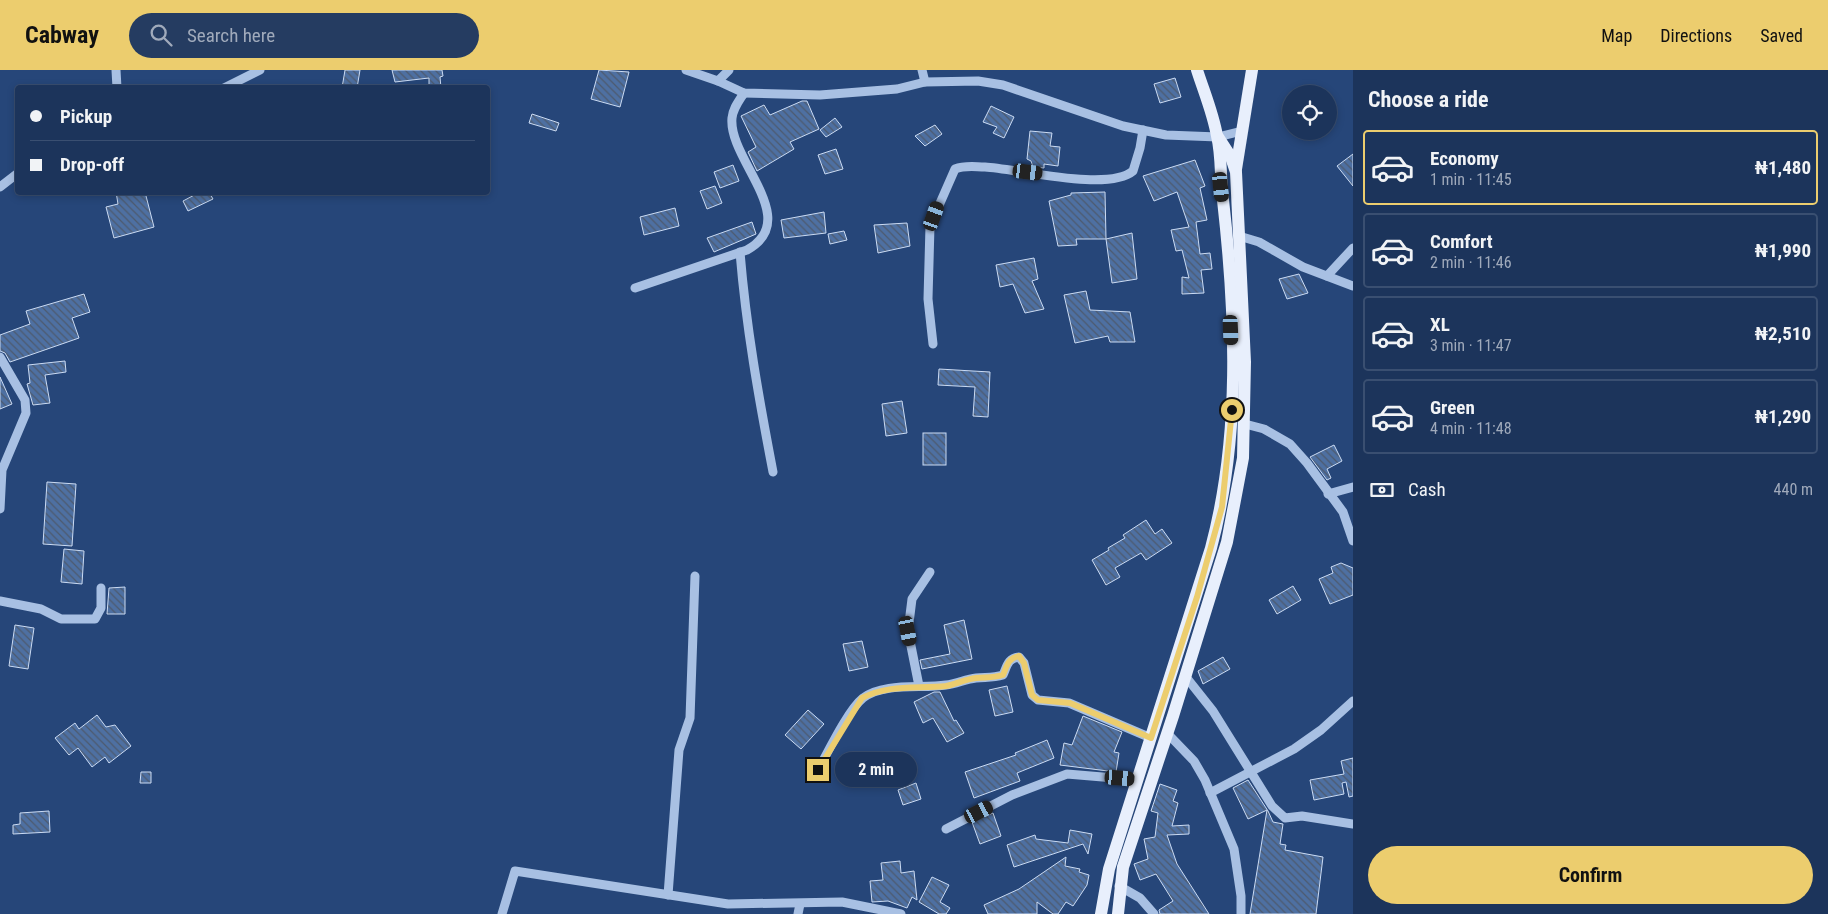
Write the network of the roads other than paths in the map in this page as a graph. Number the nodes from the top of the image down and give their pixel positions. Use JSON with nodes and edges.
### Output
{"nodes":[{"id":1,"x":116,"y":70,"type":"edge"},
{"id":2,"x":260,"y":70,"type":"edge"},
{"id":3,"x":686,"y":70,"type":"edge"},
{"id":4,"x":729,"y":70,"type":"edge"},
{"id":5,"x":922,"y":70,"type":"edge"},
{"id":6,"x":1197,"y":70,"type":"edge"},
{"id":7,"x":1252,"y":70,"type":"edge"},
{"id":8,"x":718,"y":80,"type":"junction"},
{"id":9,"x":925,"y":82,"type":"junction"},
{"id":10,"x":117,"y":85,"type":"edge"},
{"id":11,"x":230,"y":85,"type":"edge"},
{"id":12,"x":744,"y":93,"type":"junction"},
{"id":13,"x":1143,"y":130,"type":"junction"},
{"id":14,"x":1242,"y":131,"type":"junction"},
{"id":15,"x":1218,"y":137,"type":"junction"},
{"id":16,"x":1236,"y":172,"type":"junction"},
{"id":17,"x":15,"y":175,"type":"edge"},
{"id":18,"x":0,"y":187,"type":"edge"},
{"id":19,"x":1239,"y":236,"type":"junction"},
{"id":20,"x":1353,"y":248,"type":"edge"},
{"id":21,"x":740,"y":252,"type":"junction"},
{"id":22,"x":1328,"y":276,"type":"junction"},
{"id":23,"x":1353,"y":286,"type":"edge"},
{"id":24,"x":635,"y":288,"type":"dead end"},
{"id":25,"x":933,"y":344,"type":"dead end"},
{"id":26,"x":0,"y":357,"type":"edge"},
{"id":27,"x":1245,"y":424,"type":"junction"},
{"id":28,"x":774,"y":472,"type":"dead end"},
{"id":29,"x":1353,"y":487,"type":"edge"},
{"id":30,"x":1328,"y":494,"type":"junction"},
{"id":31,"x":0,"y":509,"type":"edge"},
{"id":32,"x":1353,"y":541,"type":"edge"},
{"id":33,"x":930,"y":572,"type":"dead end"},
{"id":34,"x":695,"y":576,"type":"dead end"},
{"id":35,"x":101,"y":588,"type":"dead end"},
{"id":36,"x":0,"y":602,"type":"edge"},
{"id":37,"x":1186,"y":676,"type":"junction"},
{"id":38,"x":919,"y":686,"type":"junction"},
{"id":39,"x":1353,"y":701,"type":"edge"},
{"id":40,"x":1167,"y":734,"type":"junction"},
{"id":41,"x":1151,"y":738,"type":"junction"},
{"id":42,"x":818,"y":770,"type":"dead end"},
{"id":43,"x":1251,"y":770,"type":"junction"},
{"id":44,"x":1138,"y":780,"type":"junction"},
{"id":45,"x":1210,"y":793,"type":"junction"},
{"id":46,"x":1353,"y":824,"type":"edge"},
{"id":47,"x":946,"y":828,"type":"dead end"},
{"id":48,"x":1119,"y":886,"type":"junction"},
{"id":49,"x":668,"y":895,"type":"junction"},
{"id":50,"x":800,"y":904,"type":"junction"},
{"id":51,"x":502,"y":914,"type":"edge"},
{"id":52,"x":798,"y":914,"type":"edge"},
{"id":53,"x":901,"y":914,"type":"edge"},
{"id":54,"x":1101,"y":914,"type":"edge"},
{"id":55,"x":1118,"y":914,"type":"edge"},
{"id":56,"x":1154,"y":914,"type":"edge"},
{"id":57,"x":1241,"y":914,"type":"edge"}],
"edges":[{"from":1,"to":10,"type":"street"},
{"from":2,"to":11,"type":"street"},
{"from":3,"to":8,"type":"street"},
{"from":4,"to":8,"type":"street"},
{"from":5,"to":9,"type":"street"},
{"from":6,"to":15,"type":"main road"},
{"from":7,"to":14,"type":"main road"},
{"from":8,"to":12,"type":"street"},
{"from":9,"to":12,"type":"street"},
{"from":9,"to":13,"type":"street"},
{"from":12,"to":21,"type":"street"},
{"from":13,"to":15,"type":"street"},
{"from":13,"to":25,"type":"street"},
{"from":14,"to":15,"type":"street"},
{"from":14,"to":16,"type":"main road"},
{"from":15,"to":16,"type":"main road"},
{"from":15,"to":41,"type":"main road"},
{"from":16,"to":19,"type":"main road"},
{"from":17,"to":18,"type":"street"},
{"from":19,"to":22,"type":"street"},
{"from":19,"to":27,"type":"main road"},
{"from":20,"to":22,"type":"street"},
{"from":21,"to":24,"type":"street"},
{"from":21,"to":28,"type":"street"},
{"from":22,"to":23,"type":"street"},
{"from":26,"to":31,"type":"street"},
{"from":27,"to":30,"type":"street"},
{"from":27,"to":37,"type":"main road"},
{"from":29,"to":30,"type":"street"},
{"from":30,"to":32,"type":"street"},
{"from":33,"to":38,"type":"street"},
{"from":34,"to":49,"type":"street"},
{"from":35,"to":36,"type":"street"},
{"from":37,"to":40,"type":"main road"},
{"from":37,"to":43,"type":"street"},
{"from":38,"to":41,"type":"street"},
{"from":38,"to":42,"type":"street"},
{"from":39,"to":43,"type":"street"},
{"from":40,"to":45,"type":"street"},
{"from":40,"to":48,"type":"main road"},
{"from":41,"to":44,"type":"main road"},
{"from":43,"to":45,"type":"street"},
{"from":43,"to":46,"type":"street"},
{"from":44,"to":47,"type":"street"},
{"from":44,"to":54,"type":"main road"},
{"from":45,"to":57,"type":"street"},
{"from":48,"to":55,"type":"main road"},
{"from":48,"to":56,"type":"street"},
{"from":49,"to":50,"type":"street"},
{"from":49,"to":51,"type":"street"},
{"from":50,"to":52,"type":"street"},
{"from":50,"to":53,"type":"street"}]}
